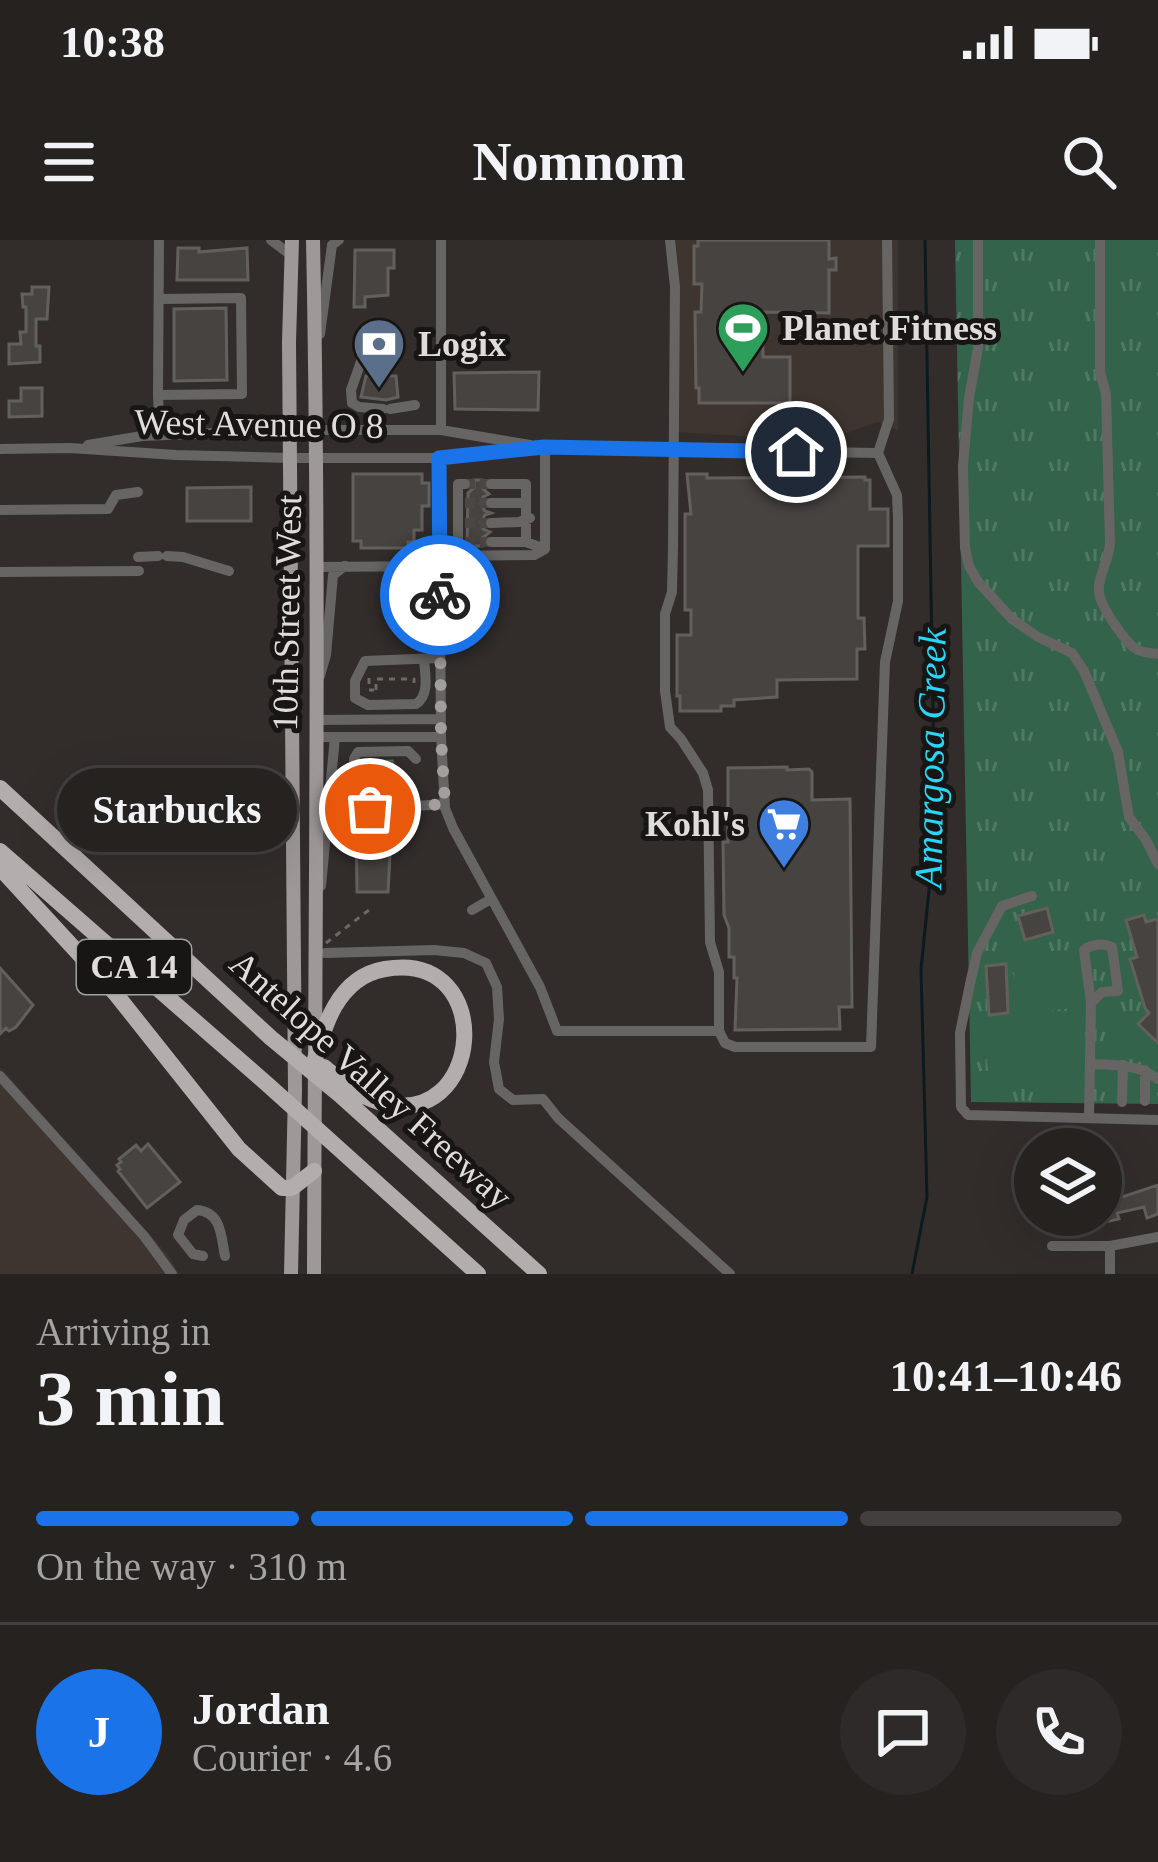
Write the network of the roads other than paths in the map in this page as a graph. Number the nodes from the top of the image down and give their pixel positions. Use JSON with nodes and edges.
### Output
{"nodes":[{"id":1,"x":159,"y":240,"type":"edge"},
{"id":2,"x":271,"y":240,"type":"edge"},
{"id":3,"x":313,"y":240,"type":"edge"},
{"id":4,"x":339,"y":240,"type":"edge"},
{"id":5,"x":441,"y":240,"type":"edge"},
{"id":6,"x":670,"y":240,"type":"edge"},
{"id":7,"x":887,"y":240,"type":"edge"},
{"id":8,"x":978,"y":240,"type":"edge"},
{"id":9,"x":1100,"y":240,"type":"edge"},
{"id":10,"x":292,"y":248,"type":"edge"},
{"id":11,"x":160,"y":298,"type":"junction"},
{"id":12,"x":363,"y":356,"type":"dead end"},
{"id":13,"x":316,"y":361,"type":"junction"},
{"id":14,"x":158,"y":395,"type":"junction"},
{"id":15,"x":415,"y":405,"type":"dead end"},
{"id":16,"x":290,"y":430,"type":"junction"},
{"id":17,"x":317,"y":430,"type":"junction"},
{"id":18,"x":441,"y":430,"type":"junction"},
{"id":19,"x":160,"y":435,"type":"junction"},
{"id":20,"x":544,"y":447,"type":"junction"},
{"id":21,"x":0,"y":448,"type":"edge"},
{"id":22,"x":70,"y":448,"type":"junction"},
{"id":23,"x":674,"y":450,"type":"junction"},
{"id":24,"x":878,"y":453,"type":"junction"},
{"id":25,"x":318,"y":457,"type":"junction"},
{"id":26,"x":290,"y":458,"type":"junction"},
{"id":27,"x":439,"y":458,"type":"junction"},
{"id":28,"x":464,"y":484,"type":"dead end"},
{"id":29,"x":491,"y":484,"type":"tunnel mouth"},
{"id":30,"x":138,"y":492,"type":"dead end"},
{"id":31,"x":491,"y":503,"type":"tunnel mouth"},
{"id":32,"x":526,"y":503,"type":"junction"},
{"id":33,"x":0,"y":510,"type":"edge"},
{"id":34,"x":526,"y":518,"type":"junction"},
{"id":35,"x":545,"y":518,"type":"junction"},
{"id":36,"x":491,"y":523,"type":"tunnel mouth"},
{"id":37,"x":491,"y":542,"type":"tunnel mouth"},
{"id":38,"x":526,"y":542,"type":"junction"},
{"id":39,"x":545,"y":549,"type":"junction"},
{"id":40,"x":440,"y":555,"type":"junction"},
{"id":41,"x":139,"y":557,"type":"dead end"},
{"id":42,"x":317,"y":566,"type":"junction"},
{"id":43,"x":345,"y":566,"type":"junction"},
{"id":44,"x":139,"y":571,"type":"dead end"},
{"id":45,"x":229,"y":571,"type":"dead end"},
{"id":46,"x":0,"y":572,"type":"edge"},
{"id":47,"x":1158,"y":654,"type":"edge"},
{"id":48,"x":440,"y":658,"type":"junction"},
{"id":49,"x":424,"y":659,"type":"junction"},
{"id":50,"x":317,"y":684,"type":"junction"},
{"id":51,"x":441,"y":719,"type":"junction"},
{"id":52,"x":316,"y":720,"type":"junction"},
{"id":53,"x":292,"y":727,"type":"junction"},
{"id":54,"x":316,"y":737,"type":"junction"},
{"id":55,"x":334,"y":737,"type":"junction"},
{"id":56,"x":441,"y":737,"type":"junction"},
{"id":57,"x":416,"y":759,"type":"dead end"},
{"id":58,"x":0,"y":788,"type":"edge"},
{"id":59,"x":445,"y":804,"type":"junction"},
{"id":60,"x":0,"y":851,"type":"edge"},
{"id":61,"x":1158,"y":864,"type":"edge"},
{"id":62,"x":0,"y":868,"type":"edge"},
{"id":63,"x":1032,"y":896,"type":"dead end"},
{"id":64,"x":491,"y":899,"type":"junction"},
{"id":65,"x":472,"y":910,"type":"dead end"},
{"id":66,"x":316,"y":925,"type":"junction"},
{"id":67,"x":325,"y":948,"type":"road end"},
{"id":68,"x":1091,"y":1003,"type":"junction"},
{"id":69,"x":719,"y":1031,"type":"junction"},
{"id":70,"x":1090,"y":1064,"type":"junction"},
{"id":71,"x":1123,"y":1065,"type":"junction"},
{"id":72,"x":313,"y":1067,"type":"junction"},
{"id":73,"x":1145,"y":1070,"type":"junction"},
{"id":74,"x":0,"y":1076,"type":"edge"},
{"id":75,"x":1158,"y":1079,"type":"edge"},
{"id":76,"x":340,"y":1088,"type":"junction"},
{"id":77,"x":1145,"y":1101,"type":"dead end"},
{"id":78,"x":1123,"y":1102,"type":"dead end"},
{"id":79,"x":1089,"y":1118,"type":"junction"},
{"id":80,"x":1158,"y":1120,"type":"edge"},
{"id":81,"x":314,"y":1171,"type":"junction"},
{"id":82,"x":292,"y":1188,"type":"junction"},
{"id":83,"x":1158,"y":1237,"type":"edge"},
{"id":84,"x":1052,"y":1246,"type":"dead end"},
{"id":85,"x":1110,"y":1246,"type":"junction"},
{"id":86,"x":203,"y":1256,"type":"dead end"},
{"id":87,"x":225,"y":1256,"type":"dead end"},
{"id":88,"x":172,"y":1274,"type":"edge"},
{"id":89,"x":292,"y":1274,"type":"edge"},
{"id":90,"x":314,"y":1274,"type":"edge"},
{"id":91,"x":478,"y":1274,"type":"edge"},
{"id":92,"x":539,"y":1274,"type":"edge"},
{"id":93,"x":730,"y":1274,"type":"edge"},
{"id":94,"x":1110,"y":1274,"type":"edge"}],
"edges":[{"from":1,"to":11,"type":"street"},
{"from":2,"to":10,"type":"street"},
{"from":3,"to":13,"type":"main road","name":"10th Street West"},
{"from":4,"to":13,"type":"street"},
{"from":5,"to":18,"type":"street"},
{"from":6,"to":23,"type":"street"},
{"from":7,"to":24,"type":"street"},
{"from":8,"to":61,"type":"street"},
{"from":9,"to":47,"type":"street"},
{"from":10,"to":16,"type":"main road","name":"10th Street West"},
{"from":11,"to":14,"type":"street"},
{"from":11,"to":14,"type":"street"},
{"from":12,"to":15,"type":"street"},
{"from":13,"to":17,"type":"main road","name":"10th Street West"},
{"from":14,"to":19,"type":"street"},
{"from":16,"to":17,"type":"street","name":"West Avenue O 8"},
{"from":16,"to":19,"type":"street","name":"West Avenue O 8"},
{"from":16,"to":26,"type":"main road","name":"10th Street West"},
{"from":17,"to":18,"type":"street","name":"West Avenue O 8"},
{"from":17,"to":25,"type":"main road","name":"10th Street West"},
{"from":18,"to":20,"type":"street","name":"West Avenue O 8"},
{"from":19,"to":22,"type":"street","name":"West Avenue O 8"},
{"from":20,"to":23,"type":"street","name":"West Avenue O 8"},
{"from":20,"to":27,"type":"street","name":"West Avenue O 8"},
{"from":20,"to":35,"type":"street"},
{"from":21,"to":22,"type":"street","name":"West Avenue O 8"},
{"from":22,"to":26,"type":"street","name":"West Avenue O 8"},
{"from":23,"to":24,"type":"street","name":"West Avenue O 8"},
{"from":23,"to":69,"type":"street"},
{"from":24,"to":69,"type":"street"},
{"from":25,"to":26,"type":"street","name":"West Avenue O 8"},
{"from":25,"to":27,"type":"street","name":"West Avenue O 8"},
{"from":25,"to":42,"type":"main road","name":"10th Street West"},
{"from":26,"to":53,"type":"main road","name":"10th Street West"},
{"from":27,"to":40,"type":"street"},
{"from":28,"to":40,"type":"street"},
{"from":29,"to":32,"type":"street"},
{"from":30,"to":33,"type":"street"},
{"from":31,"to":32,"type":"street"},
{"from":32,"to":34,"type":"street"},
{"from":34,"to":35,"type":"street"},
{"from":34,"to":36,"type":"street"},
{"from":34,"to":38,"type":"street"},
{"from":35,"to":39,"type":"street"},
{"from":37,"to":38,"type":"street"},
{"from":38,"to":39,"type":"street"},
{"from":39,"to":40,"type":"street"},
{"from":40,"to":43,"type":"street"},
{"from":40,"to":48,"type":"street"},
{"from":41,"to":45,"type":"street"},
{"from":42,"to":43,"type":"street"},
{"from":42,"to":50,"type":"main road","name":"10th Street West"},
{"from":43,"to":50,"type":"street"},
{"from":44,"to":46,"type":"street"},
{"from":48,"to":49,"type":"street"},
{"from":48,"to":51,"type":"street"},
{"from":49,"to":49,"type":"street"},
{"from":50,"to":52,"type":"main road","name":"10th Street West"},
{"from":51,"to":52,"type":"street"},
{"from":51,"to":56,"type":"street"},
{"from":52,"to":53,"type":"main road"},
{"from":52,"to":54,"type":"main road","name":"10th Street West"},
{"from":53,"to":54,"type":"main road"},
{"from":53,"to":82,"type":"main road","name":"10th Street West"},
{"from":54,"to":55,"type":"street"},
{"from":54,"to":66,"type":"main road","name":"10th Street West"},
{"from":55,"to":56,"type":"street"},
{"from":55,"to":66,"type":"street"},
{"from":56,"to":59,"type":"street"},
{"from":57,"to":59,"type":"street"},
{"from":58,"to":76,"type":"highway","name":"Antelope Valley Freeway","number":"CA 14"},
{"from":59,"to":64,"type":"street"},
{"from":60,"to":91,"type":"highway","name":"Antelope Valley Freeway","number":"CA 14"},
{"from":62,"to":82,"type":"highway"},
{"from":63,"to":79,"type":"street"},
{"from":64,"to":65,"type":"street"},
{"from":64,"to":69,"type":"street"},
{"from":66,"to":72,"type":"main road","name":"10th Street West"},
{"from":67,"to":93,"type":"street"},
{"from":68,"to":68,"type":"street"},
{"from":68,"to":70,"type":"street"},
{"from":70,"to":71,"type":"street"},
{"from":70,"to":79,"type":"street"},
{"from":71,"to":73,"type":"street"},
{"from":71,"to":78,"type":"street"},
{"from":72,"to":76,"type":"highway"},
{"from":72,"to":81,"type":"main road","name":"10th Street West"},
{"from":73,"to":75,"type":"street"},
{"from":73,"to":77,"type":"street"},
{"from":74,"to":88,"type":"street"},
{"from":76,"to":92,"type":"highway","name":"Antelope Valley Freeway"},
{"from":79,"to":80,"type":"street"},
{"from":81,"to":82,"type":"highway"},
{"from":81,"to":90,"type":"main road","name":"10th Street West"},
{"from":82,"to":89,"type":"main road","name":"10th Street West"},
{"from":83,"to":85,"type":"street"},
{"from":84,"to":85,"type":"street"},
{"from":85,"to":94,"type":"street"},
{"from":86,"to":87,"type":"street"}]}
